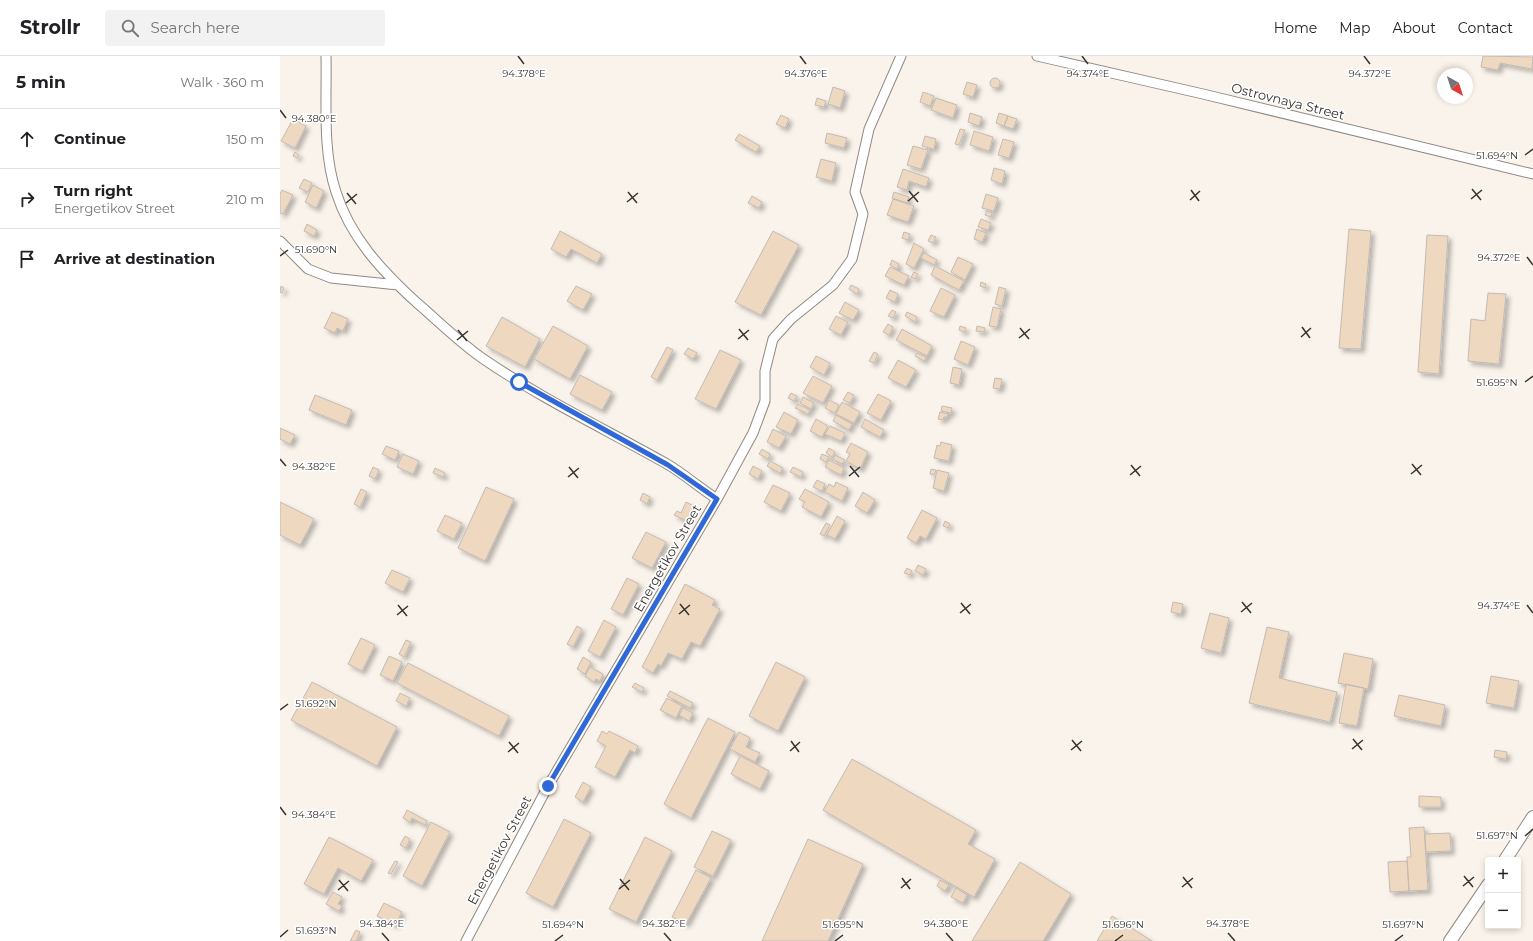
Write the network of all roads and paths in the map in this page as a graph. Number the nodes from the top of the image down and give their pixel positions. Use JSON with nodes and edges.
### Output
{"nodes":[{"id":1,"x":326,"y":56,"type":"edge"},
{"id":2,"x":901,"y":56,"type":"edge"},
{"id":3,"x":1037,"y":56,"type":"edge"},
{"id":4,"x":1533,"y":174,"type":"edge"},
{"id":5,"x":280,"y":241,"type":"edge"},
{"id":6,"x":398,"y":285,"type":"junction"},
{"id":7,"x":717,"y":499,"type":"junction"},
{"id":8,"x":1533,"y":817,"type":"edge"},
{"id":9,"x":1507,"y":857,"type":"edge"},
{"id":10,"x":1485,"y":889,"type":"edge"},
{"id":11,"x":466,"y":941,"type":"edge"},
{"id":12,"x":1450,"y":941,"type":"edge"}],
"edges":[{"from":1,"to":6,"type":"street"},
{"from":2,"to":7,"type":"street","name":"Energetikov Street"},
{"from":3,"to":4,"type":"street","name":"Ostrovnaya Street"},
{"from":5,"to":6,"type":"street"},
{"from":6,"to":7,"type":"street"},
{"from":7,"to":11,"type":"street","name":"Energetikov Street"},
{"from":8,"to":9,"type":"main road"},
{"from":10,"to":12,"type":"main road"}]}
